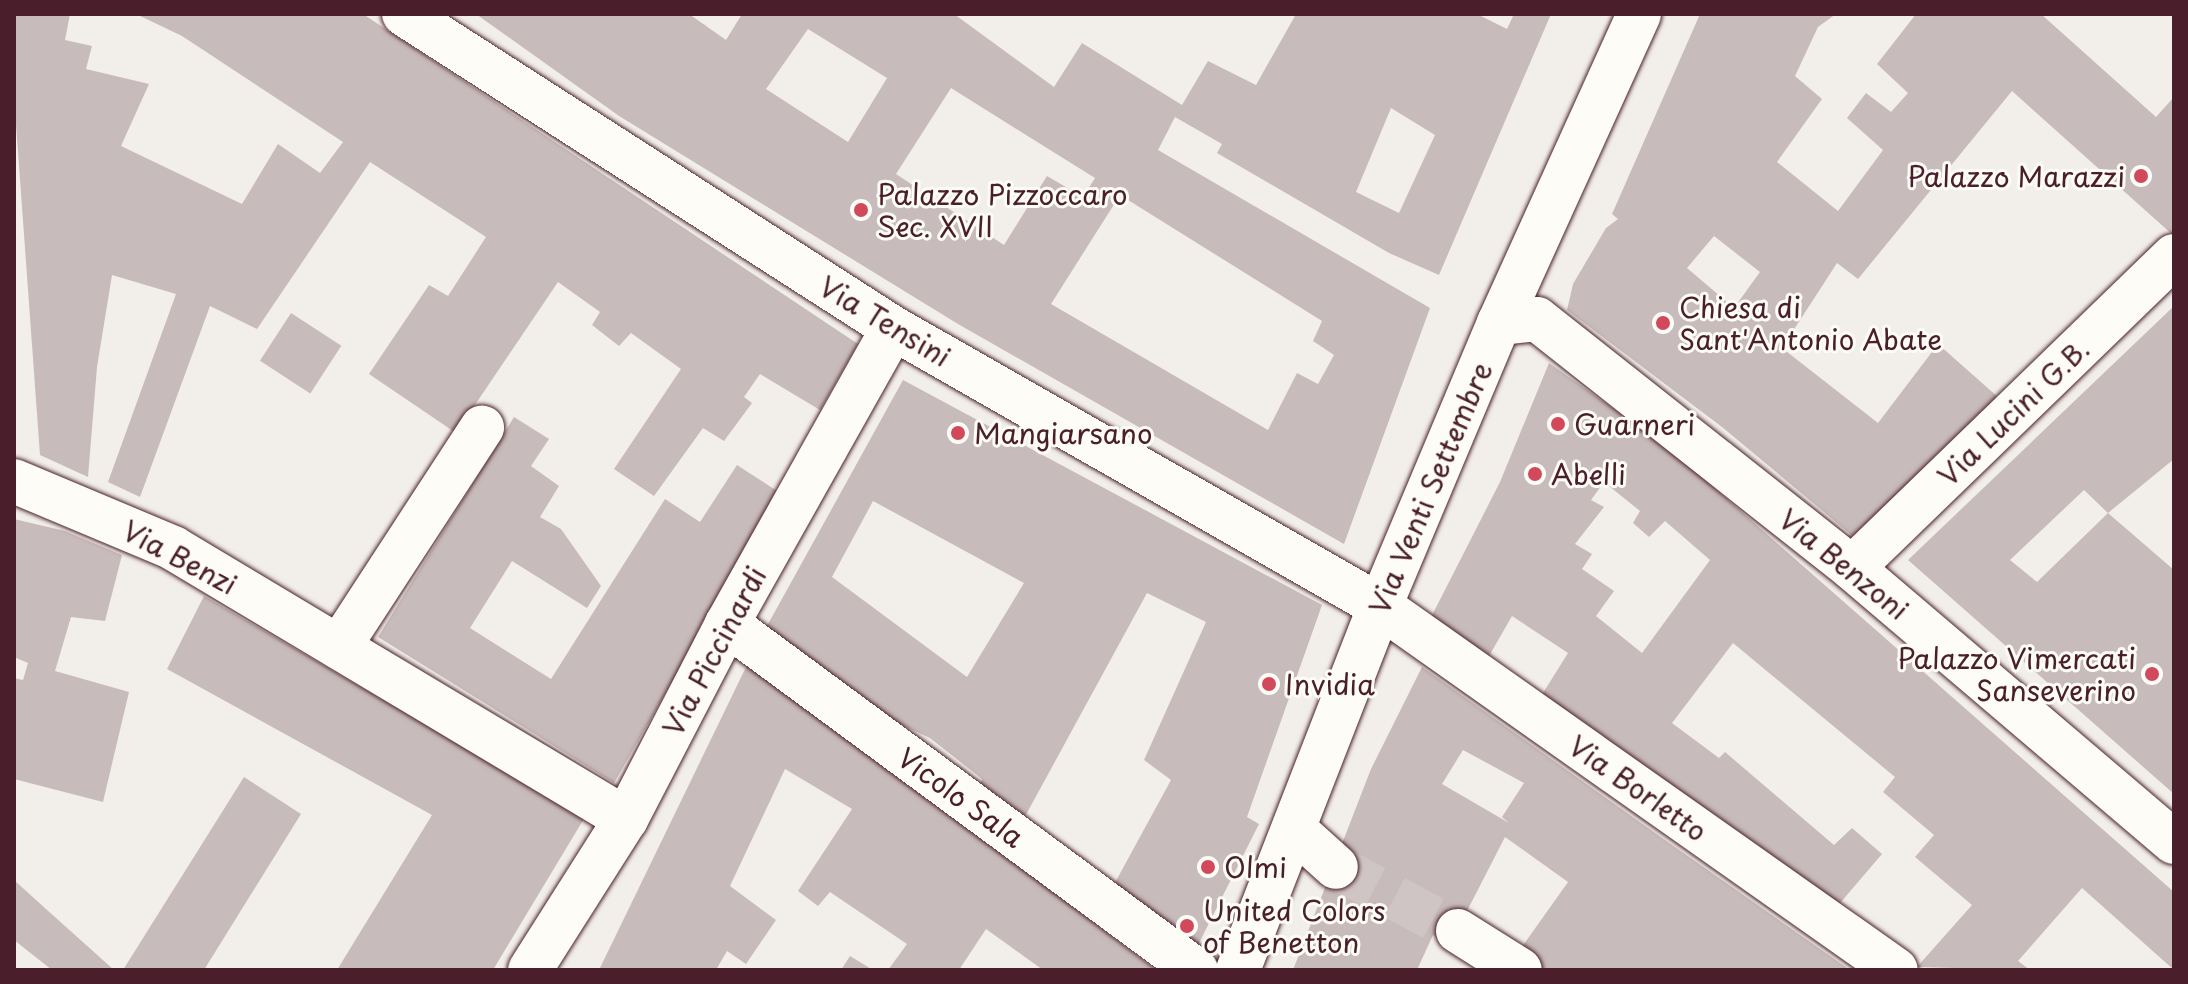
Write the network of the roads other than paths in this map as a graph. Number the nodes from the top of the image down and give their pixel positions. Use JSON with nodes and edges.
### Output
{"nodes":[{"id":1,"x":404,"y":14,"type":"edge"},
{"id":2,"x":1639,"y":14,"type":"edge"},
{"id":3,"x":2174,"y":256,"type":"edge"},
{"id":4,"x":1499,"y":323,"type":"junction"},
{"id":5,"x":893,"y":328,"type":"junction"},
{"id":6,"x":482,"y":428,"type":"dead end"},
{"id":7,"x":14,"y":481,"type":"edge"},
{"id":8,"x":1852,"y":568,"type":"junction"},
{"id":9,"x":1380,"y":606,"type":"junction"},
{"id":10,"x":727,"y":624,"type":"junction"},
{"id":11,"x":339,"y":647,"type":"junction"},
{"id":12,"x":626,"y":819,"type":"junction"},
{"id":13,"x":1295,"y":830,"type":"junction"},
{"id":14,"x":2174,"y":842,"type":"edge"},
{"id":15,"x":1336,"y":867,"type":"tunnel mouth"},
{"id":16,"x":1458,"y":931,"type":"tunnel mouth"},
{"id":17,"x":530,"y":970,"type":"edge"},
{"id":18,"x":1196,"y":970,"type":"edge"},
{"id":19,"x":1238,"y":970,"type":"edge"},
{"id":20,"x":1520,"y":970,"type":"edge"},
{"id":21,"x":1896,"y":970,"type":"edge"}],
"edges":[{"from":1,"to":5,"type":"street","name":"Via Tensini"},
{"from":2,"to":4,"type":"street","name":"Via Venti Settembre"},
{"from":3,"to":8,"type":"street","name":"Via Lucini G.B."},
{"from":4,"to":8,"type":"street","name":"Via Benzoni"},
{"from":4,"to":9,"type":"street","name":"Via Venti Settembre"},
{"from":5,"to":9,"type":"street","name":"Via Tensini"},
{"from":5,"to":10,"type":"street","name":"Via Piccinardi"},
{"from":6,"to":11,"type":"street"},
{"from":7,"to":11,"type":"street","name":"Via Benzi"},
{"from":8,"to":14,"type":"street","name":"Via Benzoni"},
{"from":9,"to":13,"type":"street","name":"Via Venti Settembre"},
{"from":9,"to":21,"type":"street","name":"Via Borletto"},
{"from":10,"to":12,"type":"street","name":"Via Piccinardi"},
{"from":10,"to":18,"type":"street","name":"Vicolo Sala"},
{"from":11,"to":12,"type":"street","name":"Via Benzi"},
{"from":12,"to":17,"type":"street","name":"Via Piccinardi"},
{"from":13,"to":15,"type":"street"},
{"from":13,"to":19,"type":"street","name":"Via Venti Settembre"},
{"from":16,"to":20,"type":"street"}]}
